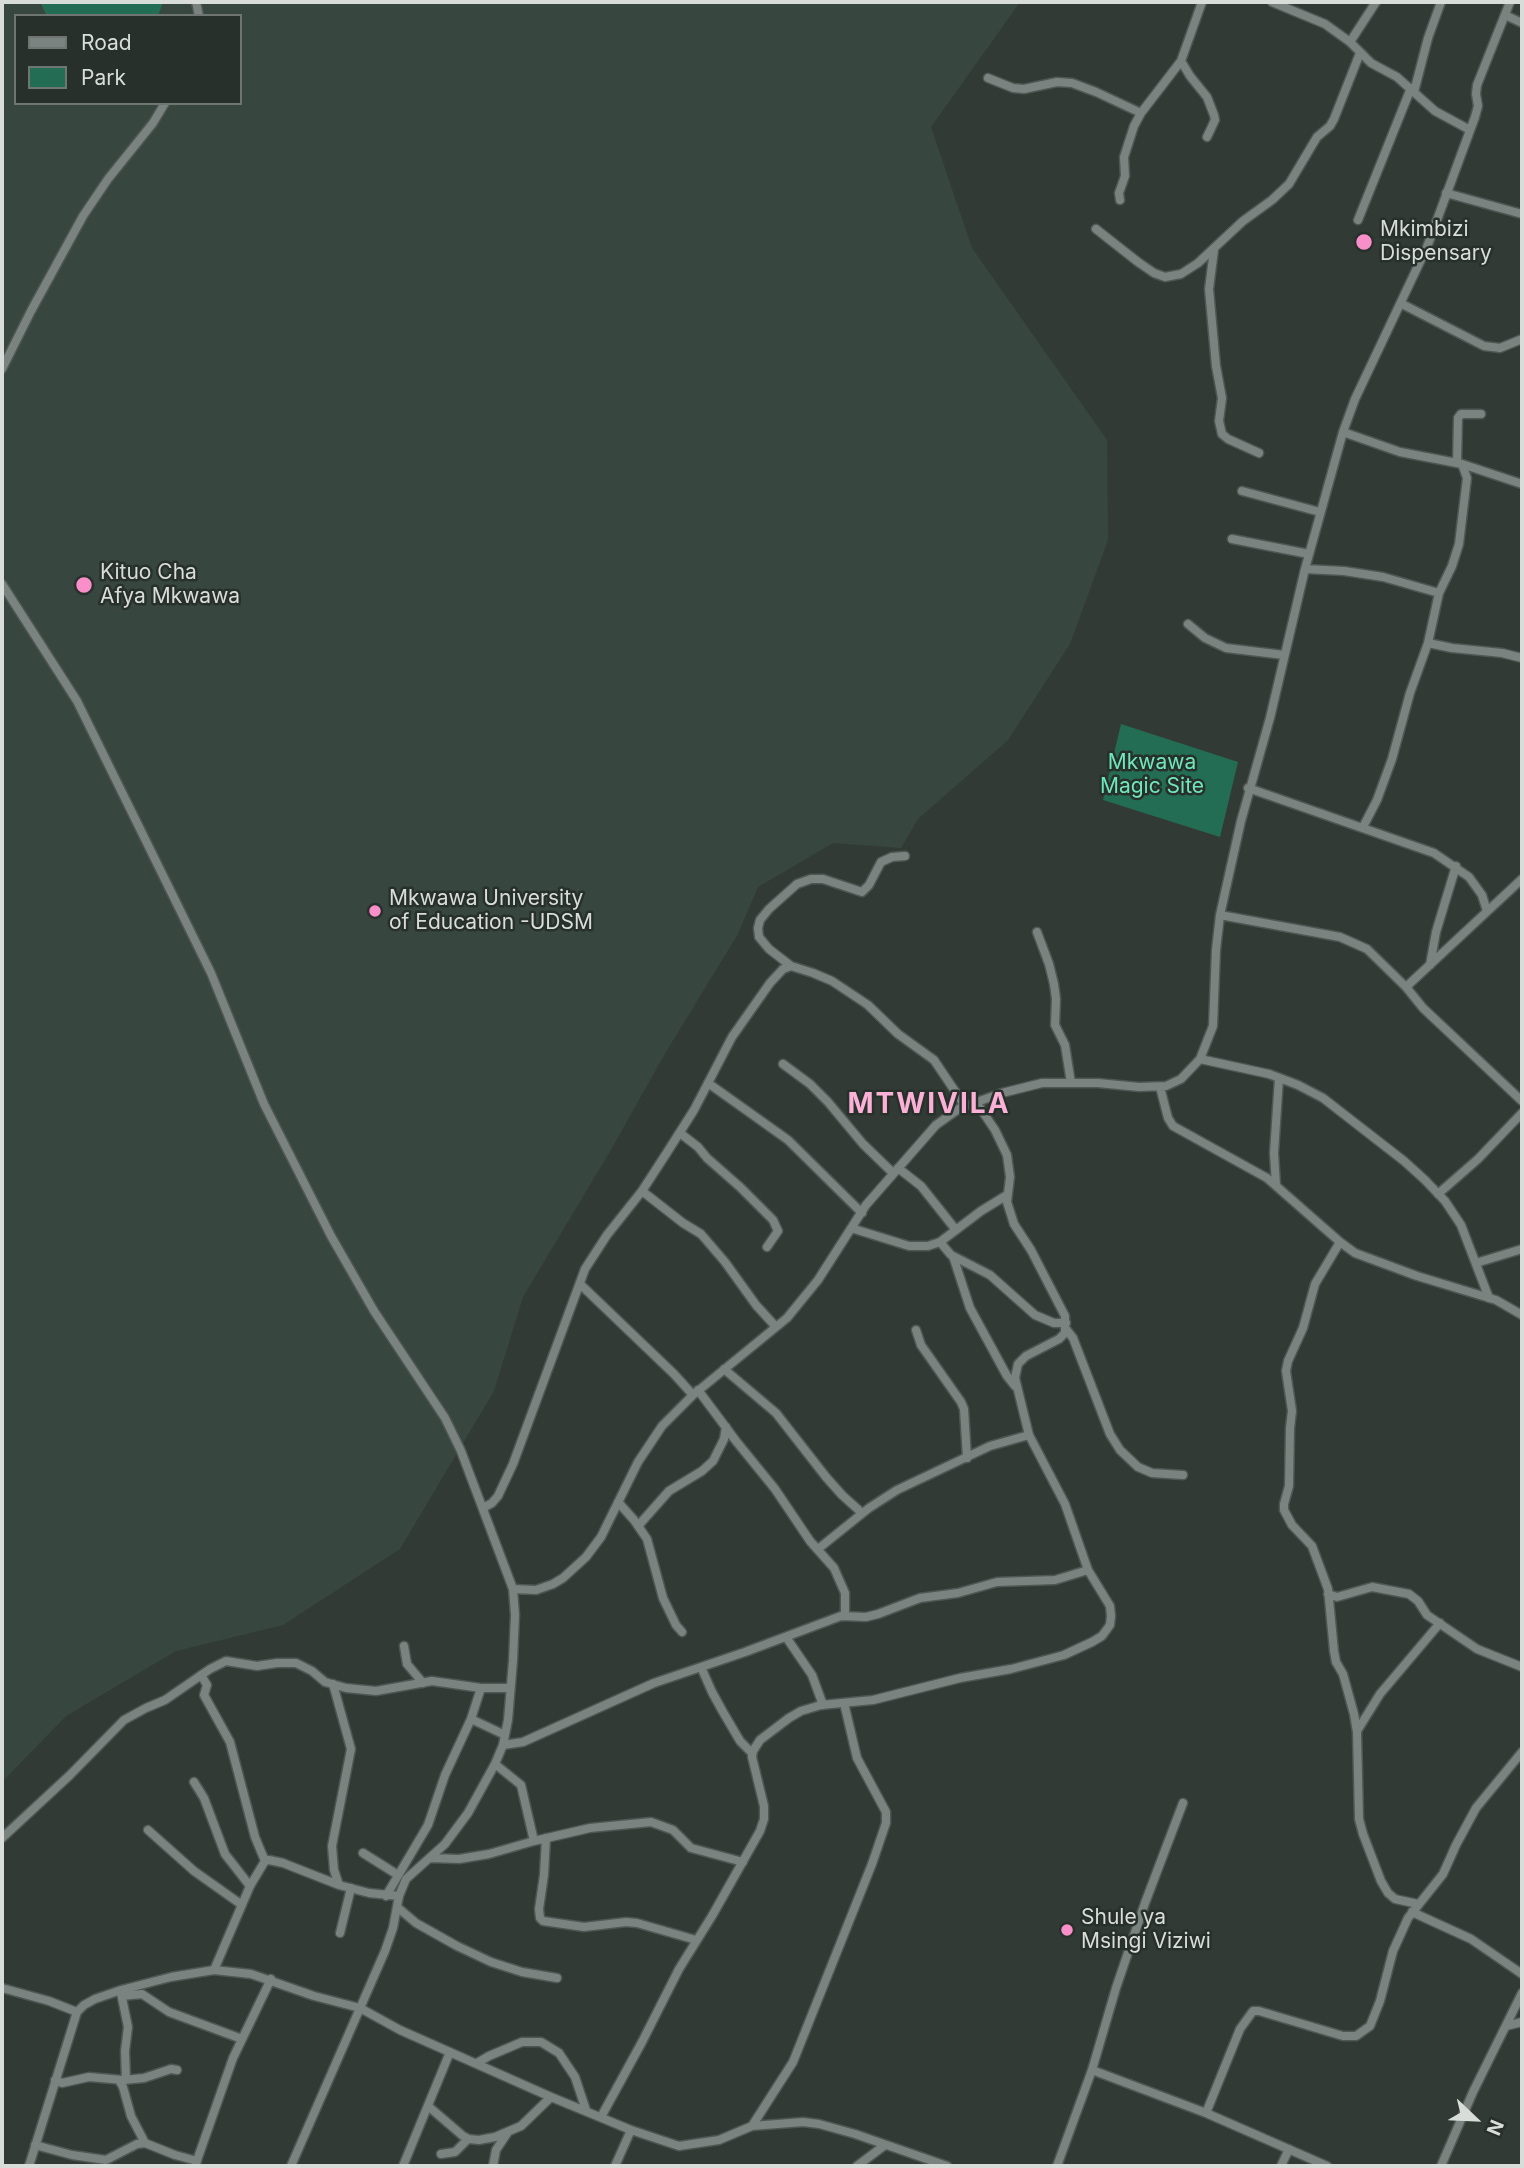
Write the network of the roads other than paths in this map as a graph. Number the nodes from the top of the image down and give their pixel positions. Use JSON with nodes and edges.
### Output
{"nodes":[{"id":1,"x":1202,"y":2,"type":"edge"},
{"id":2,"x":1272,"y":2,"type":"edge"},
{"id":3,"x":1376,"y":2,"type":"edge"},
{"id":4,"x":1441,"y":2,"type":"edge"},
{"id":5,"x":1510,"y":2,"type":"edge"},
{"id":6,"x":1504,"y":15,"type":"junction"},
{"id":7,"x":1522,"y":23,"type":"edge"},
{"id":8,"x":1350,"y":42,"type":"junction"},
{"id":9,"x":1360,"y":53,"type":"junction"},
{"id":10,"x":1181,"y":61,"type":"junction"},
{"id":11,"x":988,"y":78,"type":"dead end"},
{"id":12,"x":1412,"y":90,"type":"junction"},
{"id":13,"x":164,"y":105,"type":"edge"},
{"id":14,"x":1140,"y":113,"type":"junction"},
{"id":15,"x":1470,"y":130,"type":"junction"},
{"id":16,"x":1207,"y":137,"type":"dead end"},
{"id":17,"x":1446,"y":193,"type":"junction"},
{"id":18,"x":1120,"y":200,"type":"dead end"},
{"id":19,"x":1522,"y":214,"type":"edge"},
{"id":20,"x":1358,"y":220,"type":"dead end"},
{"id":21,"x":1096,"y":229,"type":"dead end"},
{"id":22,"x":1214,"y":250,"type":"junction"},
{"id":23,"x":1402,"y":304,"type":"junction"},
{"id":24,"x":1522,"y":339,"type":"edge"},
{"id":25,"x":2,"y":369,"type":"edge"},
{"id":26,"x":1481,"y":414,"type":"dead end"},
{"id":27,"x":1343,"y":432,"type":"junction"},
{"id":28,"x":1259,"y":453,"type":"dead end"},
{"id":29,"x":1460,"y":464,"type":"junction"},
{"id":30,"x":1522,"y":484,"type":"edge"},
{"id":31,"x":1242,"y":491,"type":"dead end"},
{"id":32,"x":1320,"y":512,"type":"junction"},
{"id":33,"x":1232,"y":539,"type":"dead end"},
{"id":34,"x":1309,"y":554,"type":"junction"},
{"id":35,"x":1305,"y":569,"type":"junction"},
{"id":36,"x":2,"y":584,"type":"edge"},
{"id":37,"x":1439,"y":593,"type":"junction"},
{"id":38,"x":1188,"y":624,"type":"dead end"},
{"id":39,"x":1428,"y":643,"type":"junction"},
{"id":40,"x":1284,"y":655,"type":"junction"},
{"id":41,"x":1522,"y":658,"type":"edge"},
{"id":42,"x":1248,"y":788,"type":"junction"},
{"id":43,"x":1363,"y":827,"type":"junction"},
{"id":44,"x":905,"y":856,"type":"dead end"},
{"id":45,"x":1456,"y":866,"type":"junction"},
{"id":46,"x":1522,"y":879,"type":"edge"},
{"id":47,"x":1487,"y":911,"type":"junction"},
{"id":48,"x":1220,"y":915,"type":"junction"},
{"id":49,"x":1037,"y":932,"type":"dead end"},
{"id":50,"x":1430,"y":965,"type":"junction"},
{"id":51,"x":791,"y":966,"type":"junction"},
{"id":52,"x":1406,"y":987,"type":"junction"},
{"id":53,"x":1200,"y":1059,"type":"junction"},
{"id":54,"x":783,"y":1065,"type":"dead end"},
{"id":55,"x":1279,"y":1078,"type":"junction"},
{"id":56,"x":708,"y":1083,"type":"junction"},
{"id":57,"x":1071,"y":1083,"type":"junction"},
{"id":58,"x":1160,"y":1087,"type":"junction"},
{"id":59,"x":1522,"y":1101,"type":"edge"},
{"id":60,"x":976,"y":1102,"type":"junction"},
{"id":61,"x":965,"y":1106,"type":"junction"},
{"id":62,"x":1522,"y":1113,"type":"edge"},
{"id":63,"x":680,"y":1133,"type":"junction"},
{"id":64,"x":895,"y":1171,"type":"junction"},
{"id":65,"x":1276,"y":1185,"type":"junction"},
{"id":66,"x":642,"y":1191,"type":"junction"},
{"id":67,"x":1438,"y":1194,"type":"junction"},
{"id":68,"x":1007,"y":1195,"type":"junction"},
{"id":69,"x":862,"y":1213,"type":"junction"},
{"id":70,"x":851,"y":1228,"type":"junction"},
{"id":71,"x":956,"y":1230,"type":"junction"},
{"id":72,"x":940,"y":1242,"type":"junction"},
{"id":73,"x":1340,"y":1242,"type":"junction"},
{"id":74,"x":766,"y":1247,"type":"dead end"},
{"id":75,"x":1522,"y":1249,"type":"edge"},
{"id":76,"x":953,"y":1256,"type":"junction"},
{"id":77,"x":1476,"y":1263,"type":"junction"},
{"id":78,"x":580,"y":1284,"type":"junction"},
{"id":79,"x":1489,"y":1298,"type":"junction"},
{"id":80,"x":1522,"y":1315,"type":"edge"},
{"id":81,"x":1066,"y":1326,"type":"junction"},
{"id":82,"x":776,"y":1327,"type":"junction"},
{"id":83,"x":916,"y":1330,"type":"dead end"},
{"id":84,"x":724,"y":1369,"type":"junction"},
{"id":85,"x":1017,"y":1388,"type":"junction"},
{"id":86,"x":695,"y":1393,"type":"junction"},
{"id":87,"x":726,"y":1427,"type":"junction"},
{"id":88,"x":1029,"y":1435,"type":"junction"},
{"id":89,"x":967,"y":1458,"type":"junction"},
{"id":90,"x":1183,"y":1475,"type":"dead end"},
{"id":91,"x":618,"y":1502,"type":"junction"},
{"id":92,"x":483,"y":1508,"type":"junction"},
{"id":93,"x":862,"y":1513,"type":"junction"},
{"id":94,"x":638,"y":1526,"type":"junction"},
{"id":95,"x":818,"y":1549,"type":"junction"},
{"id":96,"x":1088,"y":1570,"type":"junction"},
{"id":97,"x":513,"y":1589,"type":"junction"},
{"id":98,"x":1328,"y":1594,"type":"junction"},
{"id":99,"x":845,"y":1616,"type":"junction"},
{"id":100,"x":1440,"y":1623,"type":"junction"},
{"id":101,"x":682,"y":1632,"type":"dead end"},
{"id":102,"x":786,"y":1637,"type":"junction"},
{"id":103,"x":404,"y":1646,"type":"dead end"},
{"id":104,"x":701,"y":1667,"type":"junction"},
{"id":105,"x":1522,"y":1667,"type":"edge"},
{"id":106,"x":201,"y":1675,"type":"junction"},
{"id":107,"x":423,"y":1683,"type":"junction"},
{"id":108,"x":333,"y":1684,"type":"junction"},
{"id":109,"x":481,"y":1688,"type":"junction"},
{"id":110,"x":510,"y":1688,"type":"junction"},
{"id":111,"x":844,"y":1703,"type":"junction"},
{"id":112,"x":823,"y":1705,"type":"junction"},
{"id":113,"x":471,"y":1719,"type":"junction"},
{"id":114,"x":1356,"y":1732,"type":"junction"},
{"id":115,"x":505,"y":1735,"type":"junction"},
{"id":116,"x":503,"y":1745,"type":"junction"},
{"id":117,"x":1522,"y":1752,"type":"edge"},
{"id":118,"x":752,"y":1753,"type":"junction"},
{"id":119,"x":495,"y":1764,"type":"junction"},
{"id":120,"x":194,"y":1782,"type":"dead end"},
{"id":121,"x":1183,"y":1803,"type":"dead end"},
{"id":122,"x":148,"y":1830,"type":"dead end"},
{"id":123,"x":2,"y":1838,"type":"edge"},
{"id":124,"x":546,"y":1838,"type":"junction"},
{"id":125,"x":534,"y":1841,"type":"junction"},
{"id":126,"x":363,"y":1853,"type":"dead end"},
{"id":127,"x":430,"y":1858,"type":"junction"},
{"id":128,"x":265,"y":1861,"type":"junction"},
{"id":129,"x":743,"y":1862,"type":"junction"},
{"id":130,"x":398,"y":1875,"type":"junction"},
{"id":131,"x":339,"y":1885,"type":"junction"},
{"id":132,"x":250,"y":1886,"type":"junction"},
{"id":133,"x":351,"y":1888,"type":"junction"},
{"id":134,"x":386,"y":1896,"type":"junction"},
{"id":135,"x":398,"y":1896,"type":"junction"},
{"id":136,"x":1418,"y":1904,"type":"junction"},
{"id":137,"x":242,"y":1905,"type":"junction"},
{"id":138,"x":397,"y":1908,"type":"junction"},
{"id":139,"x":1412,"y":1912,"type":"junction"},
{"id":140,"x":340,"y":1933,"type":"dead end"},
{"id":141,"x":696,"y":1940,"type":"junction"},
{"id":142,"x":214,"y":1970,"type":"junction"},
{"id":143,"x":1522,"y":1974,"type":"edge"},
{"id":144,"x":557,"y":1978,"type":"dead end"},
{"id":145,"x":271,"y":1979,"type":"junction"},
{"id":146,"x":2,"y":1988,"type":"edge"},
{"id":147,"x":121,"y":1993,"type":"junction"},
{"id":148,"x":1521,"y":2000,"type":"edge"},
{"id":149,"x":360,"y":2008,"type":"junction"},
{"id":150,"x":77,"y":2012,"type":"junction"},
{"id":151,"x":1522,"y":2021,"type":"edge"},
{"id":152,"x":1506,"y":2026,"type":"junction"},
{"id":153,"x":242,"y":2039,"type":"junction"},
{"id":154,"x":450,"y":2052,"type":"junction"},
{"id":155,"x":477,"y":2063,"type":"junction"},
{"id":156,"x":177,"y":2070,"type":"dead end"},
{"id":157,"x":1092,"y":2070,"type":"junction"},
{"id":158,"x":55,"y":2080,"type":"junction"},
{"id":159,"x":122,"y":2080,"type":"junction"},
{"id":160,"x":551,"y":2097,"type":"junction"},
{"id":161,"x":428,"y":2106,"type":"junction"},
{"id":162,"x":586,"y":2110,"type":"junction"},
{"id":163,"x":1206,"y":2113,"type":"junction"},
{"id":164,"x":601,"y":2117,"type":"junction"},
{"id":165,"x":752,"y":2126,"type":"junction"},
{"id":166,"x":632,"y":2130,"type":"junction"},
{"id":167,"x":509,"y":2132,"type":"junction"},
{"id":168,"x":468,"y":2139,"type":"junction"},
{"id":169,"x":145,"y":2143,"type":"junction"},
{"id":170,"x":35,"y":2145,"type":"junction"},
{"id":171,"x":885,"y":2145,"type":"junction"},
{"id":172,"x":1289,"y":2149,"type":"junction"},
{"id":173,"x":441,"y":2154,"type":"dead end"},
{"id":174,"x":196,"y":2164,"type":"edge"},
{"id":175,"x":29,"y":2166,"type":"edge"},
{"id":176,"x":290,"y":2166,"type":"edge"},
{"id":177,"x":403,"y":2166,"type":"edge"},
{"id":178,"x":493,"y":2166,"type":"edge"},
{"id":179,"x":615,"y":2166,"type":"edge"},
{"id":180,"x":857,"y":2166,"type":"edge"},
{"id":181,"x":947,"y":2166,"type":"edge"},
{"id":182,"x":1058,"y":2166,"type":"edge"},
{"id":183,"x":1281,"y":2166,"type":"edge"},
{"id":184,"x":1327,"y":2166,"type":"edge"},
{"id":185,"x":1441,"y":2166,"type":"edge"}],
"edges":[{"from":1,"to":10,"type":"street"},
{"from":2,"to":8,"type":"street"},
{"from":3,"to":8,"type":"street"},
{"from":4,"to":12,"type":"street"},
{"from":5,"to":6,"type":"street"},
{"from":6,"to":7,"type":"street"},
{"from":6,"to":15,"type":"street"},
{"from":8,"to":9,"type":"street"},
{"from":9,"to":12,"type":"street"},
{"from":9,"to":22,"type":"street"},
{"from":10,"to":14,"type":"street"},
{"from":10,"to":16,"type":"street"},
{"from":11,"to":14,"type":"street"},
{"from":12,"to":15,"type":"street"},
{"from":12,"to":20,"type":"street"},
{"from":13,"to":25,"type":"street"},
{"from":14,"to":18,"type":"street"},
{"from":15,"to":17,"type":"street"},
{"from":17,"to":19,"type":"street"},
{"from":17,"to":23,"type":"street"},
{"from":21,"to":22,"type":"street"},
{"from":22,"to":28,"type":"street"},
{"from":23,"to":24,"type":"street"},
{"from":23,"to":27,"type":"street"},
{"from":26,"to":29,"type":"street"},
{"from":27,"to":29,"type":"street"},
{"from":27,"to":32,"type":"street"},
{"from":29,"to":30,"type":"street"},
{"from":29,"to":37,"type":"street"},
{"from":31,"to":32,"type":"street"},
{"from":32,"to":34,"type":"street"},
{"from":33,"to":34,"type":"street"},
{"from":34,"to":35,"type":"street"},
{"from":35,"to":37,"type":"street"},
{"from":35,"to":40,"type":"street"},
{"from":36,"to":92,"type":"street"},
{"from":37,"to":39,"type":"street"},
{"from":38,"to":40,"type":"street"},
{"from":39,"to":41,"type":"street"},
{"from":39,"to":43,"type":"street"},
{"from":40,"to":42,"type":"street"},
{"from":42,"to":43,"type":"street"},
{"from":42,"to":48,"type":"street"},
{"from":43,"to":45,"type":"street"},
{"from":44,"to":51,"type":"street"},
{"from":45,"to":47,"type":"street"},
{"from":45,"to":50,"type":"street"},
{"from":46,"to":47,"type":"street"},
{"from":47,"to":50,"type":"street"},
{"from":48,"to":52,"type":"street"},
{"from":48,"to":53,"type":"street"},
{"from":49,"to":57,"type":"street"},
{"from":50,"to":52,"type":"street"},
{"from":51,"to":56,"type":"street"},
{"from":51,"to":61,"type":"street"},
{"from":52,"to":59,"type":"street"},
{"from":53,"to":55,"type":"street"},
{"from":53,"to":58,"type":"street"},
{"from":54,"to":64,"type":"street"},
{"from":55,"to":65,"type":"street"},
{"from":55,"to":67,"type":"street"},
{"from":56,"to":63,"type":"street"},
{"from":56,"to":69,"type":"street"},
{"from":57,"to":58,"type":"street"},
{"from":57,"to":60,"type":"street"},
{"from":58,"to":65,"type":"street"},
{"from":60,"to":61,"type":"street"},
{"from":60,"to":68,"type":"street"},
{"from":61,"to":64,"type":"street"},
{"from":62,"to":67,"type":"street"},
{"from":63,"to":66,"type":"street"},
{"from":63,"to":74,"type":"street"},
{"from":64,"to":69,"type":"street"},
{"from":64,"to":71,"type":"street"},
{"from":65,"to":73,"type":"street"},
{"from":66,"to":78,"type":"street"},
{"from":66,"to":82,"type":"street"},
{"from":67,"to":77,"type":"street"},
{"from":68,"to":71,"type":"street"},
{"from":68,"to":81,"type":"street"},
{"from":69,"to":70,"type":"street"},
{"from":70,"to":72,"type":"street"},
{"from":70,"to":82,"type":"street"},
{"from":71,"to":72,"type":"street"},
{"from":72,"to":76,"type":"street"},
{"from":73,"to":79,"type":"street"},
{"from":73,"to":98,"type":"street"},
{"from":75,"to":77,"type":"street"},
{"from":76,"to":81,"type":"street"},
{"from":76,"to":85,"type":"street"},
{"from":77,"to":79,"type":"street"},
{"from":78,"to":86,"type":"street"},
{"from":78,"to":92,"type":"street"},
{"from":79,"to":80,"type":"street"},
{"from":81,"to":85,"type":"street"},
{"from":81,"to":90,"type":"street"},
{"from":82,"to":84,"type":"street"},
{"from":83,"to":89,"type":"street"},
{"from":84,"to":86,"type":"street"},
{"from":84,"to":93,"type":"street"},
{"from":85,"to":88,"type":"street"},
{"from":86,"to":87,"type":"street"},
{"from":86,"to":91,"type":"street"},
{"from":87,"to":94,"type":"street"},
{"from":87,"to":95,"type":"street"},
{"from":88,"to":89,"type":"street"},
{"from":88,"to":96,"type":"street"},
{"from":89,"to":93,"type":"street"},
{"from":91,"to":94,"type":"street"},
{"from":91,"to":97,"type":"street"},
{"from":92,"to":97,"type":"street"},
{"from":93,"to":95,"type":"street"},
{"from":94,"to":101,"type":"street"},
{"from":95,"to":99,"type":"street"},
{"from":96,"to":99,"type":"street"},
{"from":96,"to":111,"type":"street"},
{"from":97,"to":110,"type":"street"},
{"from":98,"to":100,"type":"street"},
{"from":98,"to":114,"type":"street"},
{"from":99,"to":102,"type":"street"},
{"from":100,"to":105,"type":"street"},
{"from":100,"to":114,"type":"street"},
{"from":102,"to":104,"type":"street"},
{"from":102,"to":112,"type":"street"},
{"from":103,"to":107,"type":"street"},
{"from":104,"to":116,"type":"street"},
{"from":104,"to":118,"type":"street"},
{"from":106,"to":108,"type":"street"},
{"from":106,"to":123,"type":"street"},
{"from":106,"to":128,"type":"street"},
{"from":107,"to":108,"type":"street"},
{"from":107,"to":109,"type":"street"},
{"from":108,"to":131,"type":"street"},
{"from":109,"to":110,"type":"street"},
{"from":109,"to":113,"type":"street"},
{"from":110,"to":115,"type":"street"},
{"from":111,"to":112,"type":"street"},
{"from":111,"to":165,"type":"street"},
{"from":112,"to":118,"type":"street"},
{"from":113,"to":115,"type":"street"},
{"from":113,"to":130,"type":"street"},
{"from":114,"to":136,"type":"street"},
{"from":115,"to":116,"type":"street"},
{"from":116,"to":119,"type":"street"},
{"from":117,"to":136,"type":"street"},
{"from":118,"to":129,"type":"street"},
{"from":119,"to":125,"type":"street"},
{"from":119,"to":127,"type":"street"},
{"from":120,"to":132,"type":"street"},
{"from":121,"to":157,"type":"street"},
{"from":122,"to":137,"type":"street"},
{"from":124,"to":125,"type":"street"},
{"from":124,"to":129,"type":"street"},
{"from":124,"to":141,"type":"street"},
{"from":125,"to":127,"type":"street"},
{"from":126,"to":130,"type":"street"},
{"from":127,"to":135,"type":"street"},
{"from":128,"to":131,"type":"street"},
{"from":128,"to":132,"type":"street"},
{"from":129,"to":141,"type":"street"},
{"from":130,"to":134,"type":"street"},
{"from":131,"to":133,"type":"street"},
{"from":132,"to":137,"type":"street"},
{"from":133,"to":134,"type":"street"},
{"from":133,"to":140,"type":"street"},
{"from":134,"to":135,"type":"street"},
{"from":135,"to":138,"type":"street"},
{"from":136,"to":139,"type":"street"},
{"from":137,"to":142,"type":"street"},
{"from":138,"to":144,"type":"street"},
{"from":138,"to":149,"type":"street"},
{"from":139,"to":143,"type":"street"},
{"from":139,"to":163,"type":"street"},
{"from":141,"to":164,"type":"street"},
{"from":142,"to":145,"type":"street"},
{"from":142,"to":147,"type":"street"},
{"from":145,"to":149,"type":"street"},
{"from":145,"to":153,"type":"street"},
{"from":146,"to":150,"type":"street"},
{"from":147,"to":150,"type":"street"},
{"from":147,"to":153,"type":"street"},
{"from":147,"to":159,"type":"street"},
{"from":148,"to":152,"type":"street"},
{"from":149,"to":154,"type":"street"},
{"from":149,"to":176,"type":"street"},
{"from":150,"to":158,"type":"street"},
{"from":151,"to":152,"type":"street"},
{"from":152,"to":185,"type":"street"},
{"from":153,"to":174,"type":"street"},
{"from":154,"to":155,"type":"street"},
{"from":154,"to":161,"type":"street"},
{"from":155,"to":160,"type":"street"},
{"from":155,"to":162,"type":"street"},
{"from":156,"to":159,"type":"street"},
{"from":157,"to":163,"type":"street"},
{"from":157,"to":182,"type":"street"},
{"from":158,"to":159,"type":"street"},
{"from":158,"to":170,"type":"street"},
{"from":159,"to":169,"type":"street"},
{"from":160,"to":162,"type":"street"},
{"from":160,"to":167,"type":"street"},
{"from":161,"to":168,"type":"street"},
{"from":161,"to":177,"type":"street"},
{"from":162,"to":164,"type":"street"},
{"from":163,"to":172,"type":"street"},
{"from":164,"to":166,"type":"street"},
{"from":165,"to":166,"type":"street"},
{"from":165,"to":171,"type":"street"},
{"from":166,"to":179,"type":"street"},
{"from":167,"to":168,"type":"street"},
{"from":167,"to":178,"type":"street"},
{"from":168,"to":173,"type":"street"},
{"from":169,"to":170,"type":"street"},
{"from":169,"to":174,"type":"street"},
{"from":170,"to":175,"type":"street"},
{"from":171,"to":180,"type":"street"},
{"from":171,"to":181,"type":"street"},
{"from":172,"to":183,"type":"street"},
{"from":172,"to":184,"type":"street"}]}
